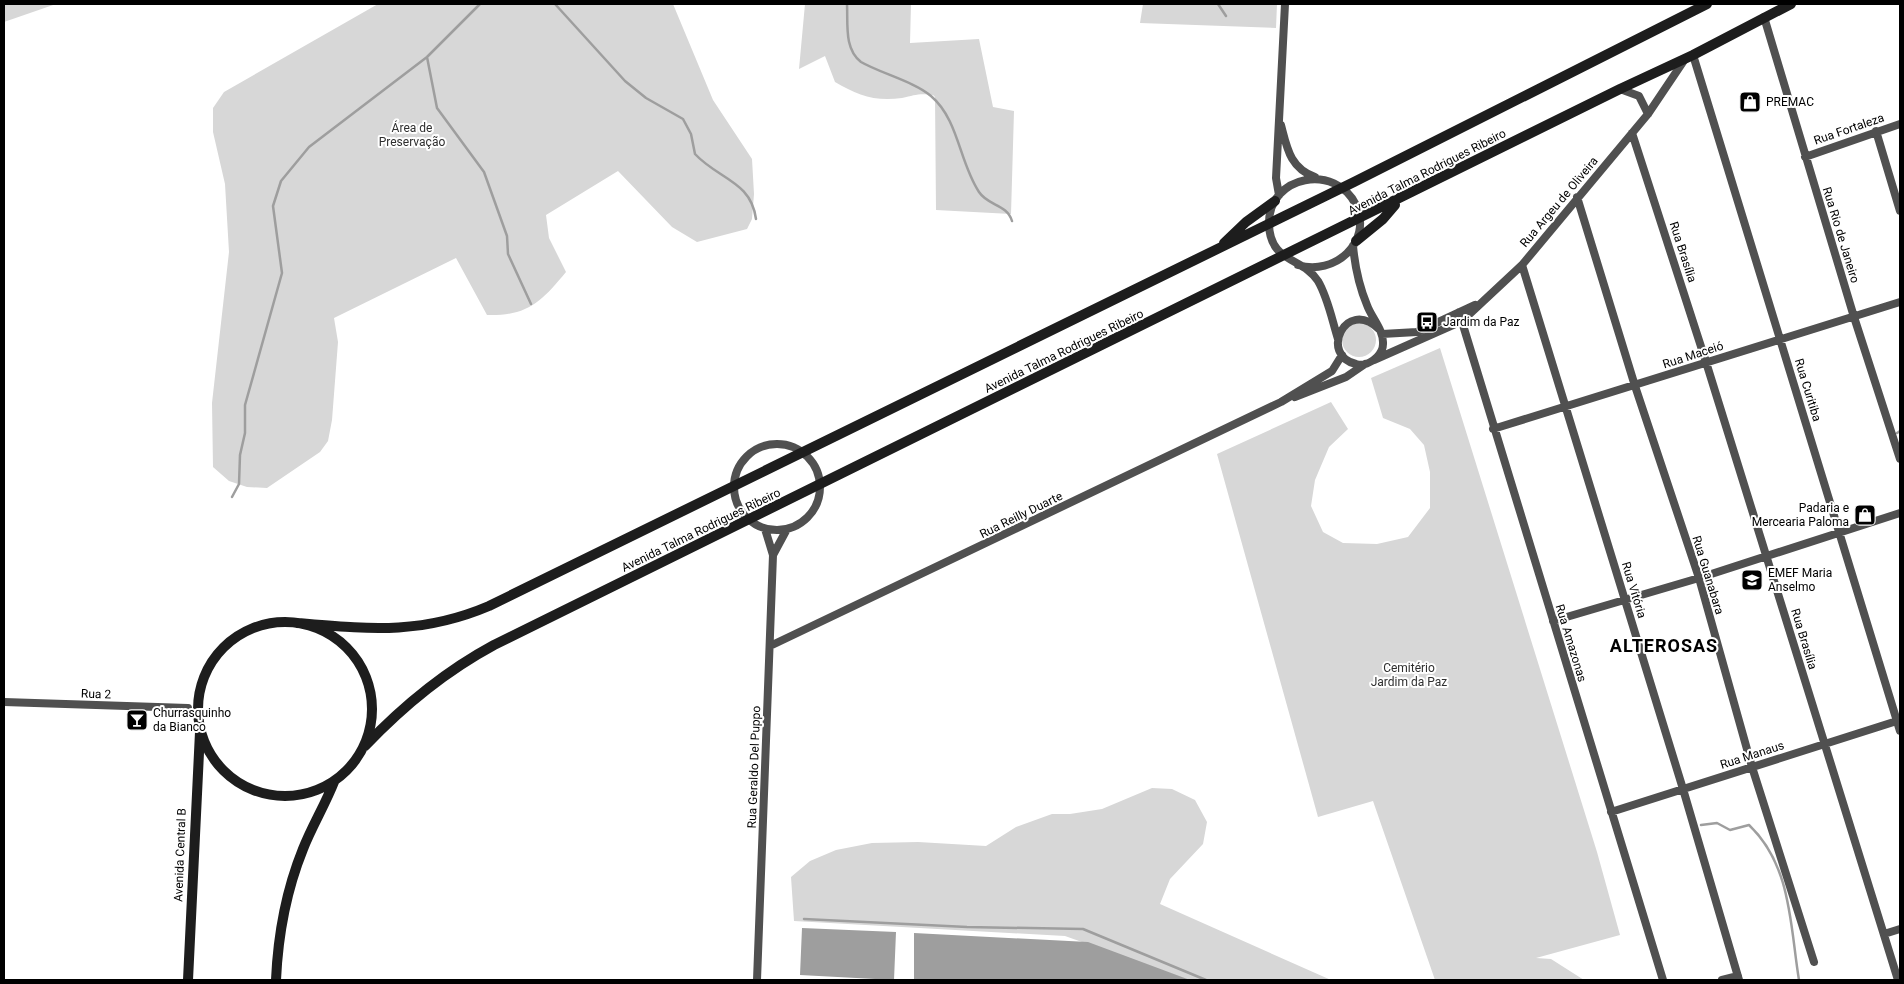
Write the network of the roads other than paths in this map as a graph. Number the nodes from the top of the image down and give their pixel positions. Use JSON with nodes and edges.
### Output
{"nodes":[{"id":1,"x":1285,"y":4,"type":"edge"},
{"id":2,"x":1707,"y":4,"type":"edge"},
{"id":3,"x":1791,"y":4,"type":"edge"},
{"id":4,"x":1764,"y":17,"type":"junction"},
{"id":5,"x":1689,"y":57,"type":"junction"},
{"id":6,"x":1620,"y":89,"type":"junction"},
{"id":7,"x":1648,"y":114,"type":"junction"},
{"id":8,"x":1279,"y":117,"type":"junction"},
{"id":9,"x":1900,"y":124,"type":"edge"},
{"id":10,"x":1876,"y":132,"type":"junction"},
{"id":11,"x":1632,"y":133,"type":"junction"},
{"id":12,"x":1805,"y":157,"type":"junction"},
{"id":13,"x":1321,"y":179,"type":"junction"},
{"id":14,"x":1342,"y":188,"type":"junction"},
{"id":15,"x":1577,"y":197,"type":"junction"},
{"id":16,"x":1277,"y":198,"type":"junction"},
{"id":17,"x":1400,"y":200,"type":"junction"},
{"id":18,"x":1900,"y":211,"type":"edge"},
{"id":19,"x":1360,"y":220,"type":"junction"},
{"id":20,"x":1269,"y":224,"type":"junction"},
{"id":21,"x":1354,"y":244,"type":"junction"},
{"id":22,"x":1215,"y":251,"type":"junction"},
{"id":23,"x":1284,"y":257,"type":"junction"},
{"id":24,"x":1298,"y":265,"type":"junction"},
{"id":25,"x":1522,"y":265,"type":"junction"},
{"id":26,"x":1484,"y":301,"type":"junction"},
{"id":27,"x":1900,"y":302,"type":"edge"},
{"id":28,"x":1459,"y":312,"type":"junction"},
{"id":29,"x":1854,"y":317,"type":"junction"},
{"id":30,"x":1462,"y":321,"type":"junction"},
{"id":31,"x":1380,"y":332,"type":"junction"},
{"id":32,"x":1338,"y":339,"type":"junction"},
{"id":33,"x":1780,"y":339,"type":"junction"},
{"id":34,"x":1342,"y":356,"type":"junction"},
{"id":35,"x":1374,"y":360,"type":"junction"},
{"id":36,"x":1706,"y":362,"type":"junction"},
{"id":37,"x":1366,"y":364,"type":"junction"},
{"id":38,"x":1635,"y":386,"type":"junction"},
{"id":39,"x":1281,"y":402,"type":"junction"},
{"id":40,"x":1565,"y":407,"type":"junction"},
{"id":41,"x":1493,"y":429,"type":"junction"},
{"id":42,"x":804,"y":453,"type":"junction"},
{"id":43,"x":1900,"y":458,"type":"edge"},
{"id":44,"x":820,"y":485,"type":"junction"},
{"id":45,"x":733,"y":488,"type":"junction"},
{"id":46,"x":1900,"y":513,"type":"edge"},
{"id":47,"x":749,"y":520,"type":"junction"},
{"id":48,"x":765,"y":529,"type":"junction"},
{"id":49,"x":786,"y":529,"type":"junction"},
{"id":50,"x":1840,"y":532,"type":"junction"},
{"id":51,"x":772,"y":555,"type":"junction"},
{"id":52,"x":1766,"y":556,"type":"junction"},
{"id":53,"x":1699,"y":578,"type":"junction"},
{"id":54,"x":1625,"y":599,"type":"junction"},
{"id":55,"x":1553,"y":621,"type":"junction"},
{"id":56,"x":297,"y":624,"type":"junction"},
{"id":57,"x":770,"y":646,"type":"junction"},
{"id":58,"x":4,"y":702,"type":"edge"},
{"id":59,"x":188,"y":708,"type":"dead end"},
{"id":60,"x":1899,"y":720,"type":"edge"},
{"id":61,"x":200,"y":731,"type":"junction"},
{"id":62,"x":1900,"y":731,"type":"edge"},
{"id":63,"x":1825,"y":744,"type":"junction"},
{"id":64,"x":365,"y":746,"type":"junction"},
{"id":65,"x":1752,"y":767,"type":"junction"},
{"id":66,"x":334,"y":782,"type":"junction"},
{"id":67,"x":1683,"y":789,"type":"junction"},
{"id":68,"x":1611,"y":812,"type":"junction"},
{"id":69,"x":1900,"y":929,"type":"edge"},
{"id":70,"x":1884,"y":934,"type":"junction"},
{"id":71,"x":1814,"y":962,"type":"dead end"},
{"id":72,"x":1738,"y":978,"type":"edge"},
{"id":73,"x":188,"y":980,"type":"edge"},
{"id":74,"x":276,"y":980,"type":"edge"},
{"id":75,"x":757,"y":980,"type":"edge"},
{"id":76,"x":1663,"y":980,"type":"edge"},
{"id":77,"x":1722,"y":980,"type":"edge"},
{"id":78,"x":1898,"y":980,"type":"edge"}],
"edges":[{"from":1,"to":8,"type":"street"},
{"from":2,"to":14,"type":"main road","name":"Avenida Talma Rodrigues Ribeiro"},
{"from":3,"to":4,"type":"main road","name":"Avenida Talma Rodrigues Ribeiro"},
{"from":4,"to":5,"type":"main road","name":"Avenida Talma Rodrigues Ribeiro"},
{"from":4,"to":12,"type":"street","name":"Rua Rio de Janeiro"},
{"from":5,"to":6,"type":"main road","name":"Avenida Talma Rodrigues Ribeiro"},
{"from":5,"to":7,"type":"street","name":"Rua Argeu de Oliveira"},
{"from":5,"to":33,"type":"street","name":"Rua Curitiba"},
{"from":6,"to":7,"type":"street"},
{"from":6,"to":17,"type":"main road","name":"Avenida Talma Rodrigues Ribeiro"},
{"from":7,"to":11,"type":"street","name":"Rua Argeu de Oliveira"},
{"from":8,"to":13,"type":"street"},
{"from":8,"to":16,"type":"street"},
{"from":9,"to":10,"type":"street","name":"Rua Fortaleza"},
{"from":10,"to":12,"type":"street","name":"Rua Fortaleza"},
{"from":10,"to":18,"type":"street"},
{"from":11,"to":15,"type":"street","name":"Rua Argeu de Oliveira"},
{"from":11,"to":36,"type":"street","name":"Rua Brasília"},
{"from":12,"to":29,"type":"street","name":"Rua Rio de Janeiro"},
{"from":13,"to":14,"type":"street"},
{"from":13,"to":16,"type":"street"},
{"from":14,"to":19,"type":"street"},
{"from":14,"to":20,"type":"main road","name":"Avenida Talma Rodrigues Ribeiro"},
{"from":15,"to":25,"type":"street","name":"Rua Argeu de Oliveira"},
{"from":15,"to":38,"type":"street","name":"Rua Guanabara"},
{"from":16,"to":20,"type":"street"},
{"from":16,"to":22,"type":"main road"},
{"from":17,"to":19,"type":"main road","name":"Avenida Talma Rodrigues Ribeiro"},
{"from":17,"to":21,"type":"main road"},
{"from":19,"to":21,"type":"street"},
{"from":19,"to":23,"type":"main road","name":"Avenida Talma Rodrigues Ribeiro"},
{"from":20,"to":22,"type":"main road","name":"Avenida Talma Rodrigues Ribeiro"},
{"from":20,"to":23,"type":"street"},
{"from":21,"to":24,"type":"street"},
{"from":21,"to":31,"type":"street"},
{"from":22,"to":42,"type":"main road","name":"Avenida Talma Rodrigues Ribeiro"},
{"from":23,"to":24,"type":"street"},
{"from":23,"to":44,"type":"main road","name":"Avenida Talma Rodrigues Ribeiro"},
{"from":24,"to":32,"type":"street"},
{"from":25,"to":26,"type":"street","name":"Rua Argeu de Oliveira"},
{"from":25,"to":40,"type":"street","name":"Rua Vitória"},
{"from":26,"to":28,"type":"street"},
{"from":26,"to":30,"type":"street"},
{"from":27,"to":29,"type":"street","name":"Rua Maceió"},
{"from":28,"to":30,"type":"street","name":"Rua Amazonas"},
{"from":28,"to":31,"type":"street"},
{"from":29,"to":33,"type":"street","name":"Rua Maceió"},
{"from":29,"to":43,"type":"street","name":"Rua Rio de Janeiro"},
{"from":30,"to":35,"type":"street"},
{"from":30,"to":41,"type":"street","name":"Rua Amazonas"},
{"from":31,"to":32,"type":"street"},
{"from":31,"to":35,"type":"street"},
{"from":32,"to":34,"type":"street"},
{"from":33,"to":36,"type":"street","name":"Rua Maceió"},
{"from":33,"to":50,"type":"street","name":"Rua Curitiba"},
{"from":34,"to":37,"type":"street"},
{"from":34,"to":39,"type":"street","name":"Rua Reilly Duarte"},
{"from":35,"to":37,"type":"street"},
{"from":36,"to":38,"type":"street","name":"Rua Maceió"},
{"from":36,"to":52,"type":"street","name":"Rua Brasília"},
{"from":37,"to":39,"type":"street","name":"Rua Reilly Duarte"},
{"from":38,"to":40,"type":"street","name":"Rua Maceió"},
{"from":38,"to":53,"type":"street","name":"Rua Guanabara"},
{"from":39,"to":57,"type":"street","name":"Rua Reilly Duarte"},
{"from":40,"to":41,"type":"street","name":"Rua Maceió"},
{"from":40,"to":54,"type":"street","name":"Rua Vitória"},
{"from":41,"to":55,"type":"street","name":"Rua Amazonas"},
{"from":42,"to":44,"type":"street"},
{"from":42,"to":45,"type":"main road","name":"Avenida Talma Rodrigues Ribeiro"},
{"from":42,"to":45,"type":"street"},
{"from":44,"to":47,"type":"main road","name":"Avenida Talma Rodrigues Ribeiro"},
{"from":44,"to":49,"type":"street"},
{"from":45,"to":47,"type":"street"},
{"from":45,"to":56,"type":"main road","name":"Avenida Talma Rodrigues Ribeiro"},
{"from":46,"to":50,"type":"street"},
{"from":47,"to":48,"type":"street"},
{"from":47,"to":64,"type":"main road","name":"Avenida Talma Rodrigues Ribeiro"},
{"from":48,"to":49,"type":"street"},
{"from":48,"to":51,"type":"street","name":"Rua Geraldo Del Puppo"},
{"from":49,"to":51,"type":"street","name":"Rua Geraldo Del Puppo"},
{"from":50,"to":52,"type":"street"},
{"from":50,"to":60,"type":"street","name":"Rua Curitiba"},
{"from":51,"to":57,"type":"street","name":"Rua Geraldo Del Puppo"},
{"from":52,"to":53,"type":"street"},
{"from":52,"to":63,"type":"street","name":"Rua Brasília"},
{"from":53,"to":54,"type":"street"},
{"from":53,"to":65,"type":"street","name":"Rua Guanabara"},
{"from":54,"to":55,"type":"street"},
{"from":54,"to":67,"type":"street","name":"Rua Vitória"},
{"from":55,"to":68,"type":"street","name":"Rua Amazonas"},
{"from":56,"to":61,"type":"main road","name":"Avenida Central B"},
{"from":56,"to":64,"type":"main road","name":"Avenida Central B"},
{"from":57,"to":75,"type":"street","name":"Rua Geraldo Del Puppo"},
{"from":58,"to":59,"type":"street","name":"Rua 2"},
{"from":60,"to":62,"type":"street","name":"Rua Curitiba"},
{"from":60,"to":63,"type":"street","name":"Rua Manaus"},
{"from":61,"to":66,"type":"main road","name":"Avenida Central B"},
{"from":61,"to":73,"type":"main road","name":"Avenida Central B"},
{"from":63,"to":65,"type":"street","name":"Rua Manaus"},
{"from":63,"to":70,"type":"street","name":"Rua Brasília"},
{"from":64,"to":66,"type":"main road","name":"Avenida Central B"},
{"from":65,"to":67,"type":"street","name":"Rua Manaus"},
{"from":65,"to":71,"type":"street","name":"Rua Guanabara"},
{"from":66,"to":74,"type":"main road","name":"Avenida Central B"},
{"from":67,"to":68,"type":"street","name":"Rua Manaus"},
{"from":67,"to":72,"type":"street","name":"Rua Vitória"},
{"from":68,"to":76,"type":"street","name":"Rua Amazonas"},
{"from":69,"to":70,"type":"street"},
{"from":70,"to":78,"type":"street","name":"Rua Brasília"},
{"from":72,"to":77,"type":"street"}]}
